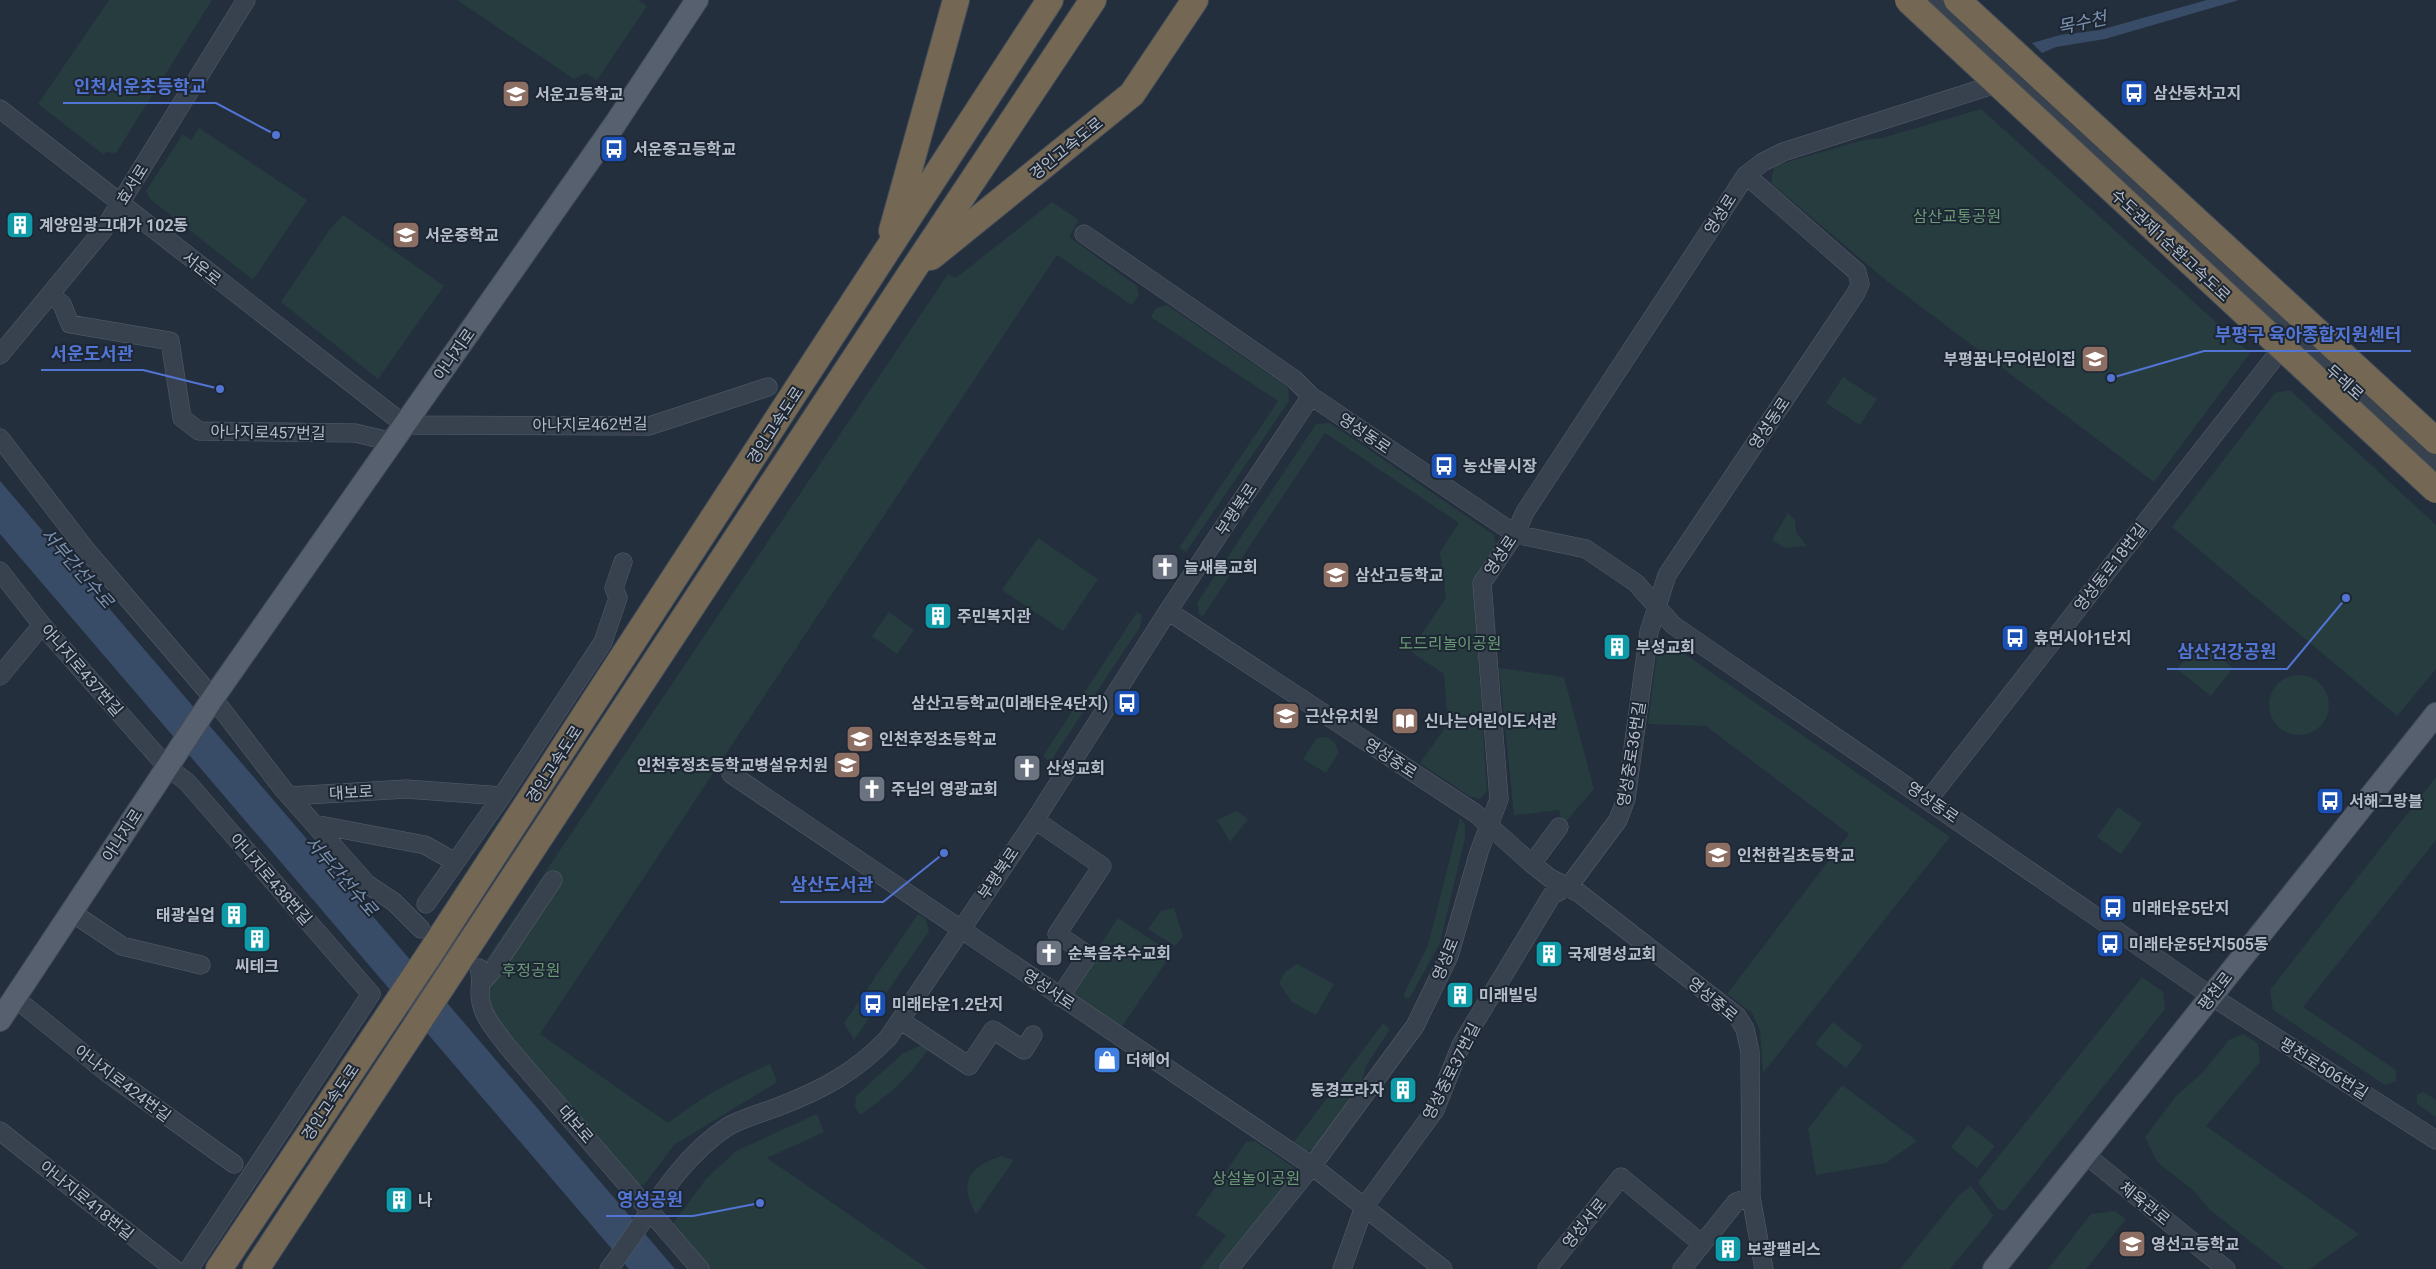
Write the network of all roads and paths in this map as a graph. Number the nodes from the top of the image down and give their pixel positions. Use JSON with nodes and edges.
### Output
{"nodes":[{"id":1,"x":246,"y":0,"type":"edge"},
{"id":2,"x":697,"y":0,"type":"edge"},
{"id":3,"x":956,"y":0,"type":"edge"},
{"id":4,"x":1050,"y":0,"type":"edge"},
{"id":5,"x":1093,"y":0,"type":"edge"},
{"id":6,"x":1195,"y":0,"type":"edge"},
{"id":7,"x":1908,"y":0,"type":"edge"},
{"id":8,"x":1928,"y":0,"type":"edge"},
{"id":9,"x":1957,"y":0,"type":"edge"},
{"id":10,"x":2015,"y":78,"type":"junction"},
{"id":11,"x":0,"y":109,"type":"edge"},
{"id":12,"x":1746,"y":175,"type":"junction"},
{"id":13,"x":120,"y":204,"type":"junction"},
{"id":14,"x":1084,"y":234,"type":"dead end"},
{"id":15,"x":885,"y":256,"type":"junction"},
{"id":16,"x":911,"y":273,"type":"junction"},
{"id":17,"x":50,"y":294,"type":"junction"},
{"id":18,"x":2292,"y":334,"type":"junction"},
{"id":19,"x":0,"y":355,"type":"edge"},
{"id":20,"x":768,"y":387,"type":"dead end"},
{"id":21,"x":1311,"y":396,"type":"junction"},
{"id":22,"x":399,"y":433,"type":"junction"},
{"id":23,"x":0,"y":438,"type":"edge"},
{"id":24,"x":2436,"y":441,"type":"edge"},
{"id":25,"x":2436,"y":464,"type":"edge"},
{"id":26,"x":2436,"y":490,"type":"edge"},
{"id":27,"x":1515,"y":534,"type":"junction"},
{"id":28,"x":623,"y":562,"type":"dead end"},
{"id":29,"x":0,"y":571,"type":"edge"},
{"id":30,"x":1657,"y":606,"type":"junction"},
{"id":31,"x":1168,"y":611,"type":"junction"},
{"id":32,"x":42,"y":625,"type":"junction"},
{"id":33,"x":0,"y":676,"type":"edge"},
{"id":34,"x":211,"y":702,"type":"junction"},
{"id":35,"x":2436,"y":714,"type":"edge"},
{"id":36,"x":170,"y":762,"type":"junction"},
{"id":37,"x":731,"y":774,"type":"dead end"},
{"id":38,"x":290,"y":796,"type":"junction"},
{"id":39,"x":502,"y":796,"type":"junction"},
{"id":40,"x":1929,"y":799,"type":"junction"},
{"id":41,"x":1035,"y":820,"type":"junction"},
{"id":42,"x":314,"y":824,"type":"junction"},
{"id":43,"x":1489,"y":826,"type":"junction"},
{"id":44,"x":1559,"y":827,"type":"dead end"},
{"id":45,"x":456,"y":862,"type":"junction"},
{"id":46,"x":1532,"y":864,"type":"junction"},
{"id":47,"x":552,"y":880,"type":"dead end"},
{"id":48,"x":1569,"y":886,"type":"junction"},
{"id":49,"x":426,"y":904,"type":"dead end"},
{"id":50,"x":71,"y":912,"type":"junction"},
{"id":51,"x":420,"y":929,"type":"dead end"},
{"id":52,"x":961,"y":929,"type":"junction"},
{"id":53,"x":201,"y":965,"type":"dead end"},
{"id":54,"x":1060,"y":996,"type":"junction"},
{"id":55,"x":2211,"y":996,"type":"junction"},
{"id":56,"x":15,"y":998,"type":"junction"},
{"id":57,"x":0,"y":1020,"type":"edge"},
{"id":58,"x":900,"y":1020,"type":"junction"},
{"id":59,"x":1034,"y":1035,"type":"dead end"},
{"id":60,"x":0,"y":1131,"type":"edge"},
{"id":61,"x":2436,"y":1140,"type":"edge"},
{"id":62,"x":2086,"y":1155,"type":"junction"},
{"id":63,"x":234,"y":1164,"type":"dead end"},
{"id":64,"x":1312,"y":1166,"type":"junction"},
{"id":65,"x":1751,"y":1197,"type":"junction"},
{"id":66,"x":1364,"y":1207,"type":"junction"},
{"id":67,"x":648,"y":1214,"type":"junction"},
{"id":68,"x":1702,"y":1244,"type":"junction"},
{"id":69,"x":611,"y":1267,"type":"edge"},
{"id":70,"x":174,"y":1269,"type":"edge"},
{"id":71,"x":189,"y":1269,"type":"edge"},
{"id":72,"x":219,"y":1269,"type":"edge"},
{"id":73,"x":256,"y":1269,"type":"edge"},
{"id":74,"x":700,"y":1269,"type":"edge"},
{"id":75,"x":1229,"y":1269,"type":"edge"},
{"id":76,"x":1342,"y":1269,"type":"edge"},
{"id":77,"x":1443,"y":1269,"type":"edge"},
{"id":78,"x":1546,"y":1269,"type":"edge"},
{"id":79,"x":1682,"y":1269,"type":"edge"},
{"id":80,"x":1764,"y":1269,"type":"edge"},
{"id":81,"x":1994,"y":1269,"type":"edge"},
{"id":82,"x":2226,"y":1269,"type":"edge"}],
"edges":[{"from":1,"to":13,"type":"street","name":"효서로"},
{"from":2,"to":22,"type":"main road","name":"아나지로"},
{"from":3,"to":15,"type":"highway","name":"경인고속도로"},
{"from":4,"to":15,"type":"highway","name":"경인고속도로"},
{"from":5,"to":16,"type":"highway","name":"경인고속도로"},
{"from":6,"to":16,"type":"highway","name":"경인고속도로"},
{"from":7,"to":26,"type":"highway","name":"수도권제1순환고속도로","bridge":true},
{"from":8,"to":10,"type":"street","name":"두레로"},
{"from":9,"to":24,"type":"highway"},
{"from":10,"to":12,"type":"street","name":"영성로"},
{"from":10,"to":18,"type":"street","name":"두레로"},
{"from":11,"to":13,"type":"street","name":"서운로"},
{"from":12,"to":27,"type":"street","name":"영성로"},
{"from":12,"to":30,"type":"street","name":"영성동로"},
{"from":13,"to":17,"type":"street","name":"효서로"},
{"from":13,"to":22,"type":"street","name":"서운로"},
{"from":14,"to":21,"type":"street","name":"영성동로"},
{"from":15,"to":72,"type":"highway","name":"경인고속도로"},
{"from":16,"to":73,"type":"highway","name":"경인고속도로"},
{"from":17,"to":19,"type":"street","name":"효서로"},
{"from":17,"to":22,"type":"street","name":"아나지로457번길"},
{"from":18,"to":25,"type":"street","name":"두레로"},
{"from":18,"to":40,"type":"street","name":"영성동로18번길"},
{"from":20,"to":22,"type":"street","name":"아나지로462번길"},
{"from":21,"to":27,"type":"street","name":"영성동로"},
{"from":21,"to":31,"type":"street","name":"부평북로"},
{"from":22,"to":34,"type":"main road","name":"아나지로"},
{"from":23,"to":34,"type":"street"},
{"from":27,"to":30,"type":"street","name":"영성동로"},
{"from":27,"to":43,"type":"street","name":"영성로"},
{"from":28,"to":39,"type":"street"},
{"from":29,"to":32,"type":"street","name":"아나지로437번길"},
{"from":30,"to":40,"type":"street","name":"영성동로"},
{"from":30,"to":48,"type":"street","name":"영성중로36번길"},
{"from":31,"to":41,"type":"street","name":"부평북로"},
{"from":31,"to":43,"type":"street","name":"영성중로"},
{"from":32,"to":33,"type":"street"},
{"from":32,"to":36,"type":"street","name":"아나지로437번길"},
{"from":34,"to":36,"type":"main road","name":"아나지로"},
{"from":34,"to":38,"type":"street"},
{"from":35,"to":55,"type":"main road","name":"평천로"},
{"from":36,"to":50,"type":"main road","name":"아나지로"},
{"from":36,"to":71,"type":"street","name":"아나지로438번길"},
{"from":37,"to":52,"type":"street","name":"영성서로"},
{"from":38,"to":39,"type":"street","name":"대보로"},
{"from":38,"to":42,"type":"street"},
{"from":39,"to":45,"type":"street"},
{"from":40,"to":55,"type":"street","name":"영성동로"},
{"from":41,"to":52,"type":"street","name":"부평북로"},
{"from":41,"to":54,"type":"street"},
{"from":42,"to":45,"type":"street","name":"대보로"},
{"from":42,"to":51,"type":"street"},
{"from":43,"to":46,"type":"street","name":"영성중로"},
{"from":43,"to":64,"type":"street","name":"영성로"},
{"from":44,"to":46,"type":"street"},
{"from":45,"to":49,"type":"street"},
{"from":46,"to":48,"type":"street","name":"영성중로"},
{"from":47,"to":67,"type":"street","name":"대보로"},
{"from":48,"to":65,"type":"street","name":"영성중로"},
{"from":48,"to":66,"type":"street","name":"영성중로37번길"},
{"from":50,"to":53,"type":"street"},
{"from":50,"to":56,"type":"main road","name":"아나지로"},
{"from":52,"to":54,"type":"street","name":"영성서로"},
{"from":52,"to":58,"type":"street","name":"부평북로"},
{"from":54,"to":64,"type":"street","name":"영성서로"},
{"from":55,"to":61,"type":"street","name":"평천로506번길"},
{"from":55,"to":62,"type":"main road","name":"평천로"},
{"from":56,"to":57,"type":"main road","name":"아나지로"},
{"from":56,"to":63,"type":"street","name":"아나지로424번길"},
{"from":58,"to":59,"type":"street"},
{"from":58,"to":67,"type":"street","name":"부평북로"},
{"from":60,"to":70,"type":"street","name":"아나지로418번길"},
{"from":62,"to":81,"type":"main road","name":"평천로"},
{"from":62,"to":82,"type":"street","name":"체육관로"},
{"from":64,"to":66,"type":"street","name":"영성서로"},
{"from":64,"to":75,"type":"street","name":"영성로"},
{"from":65,"to":68,"type":"street"},
{"from":65,"to":80,"type":"street","name":"영성중로"},
{"from":66,"to":76,"type":"street"},
{"from":66,"to":77,"type":"street","name":"영성서로"},
{"from":67,"to":69,"type":"street","name":"부평북로"},
{"from":67,"to":74,"type":"street","name":"대보로"},
{"from":68,"to":78,"type":"street","name":"영성서로"},
{"from":68,"to":79,"type":"street"}]}
